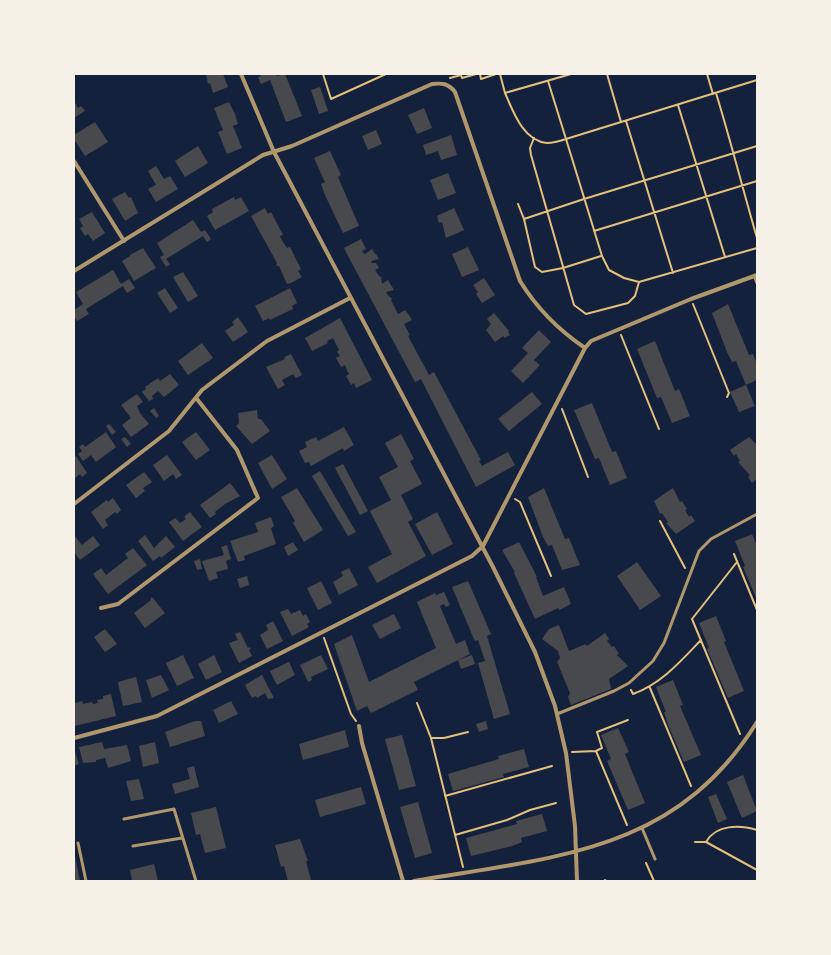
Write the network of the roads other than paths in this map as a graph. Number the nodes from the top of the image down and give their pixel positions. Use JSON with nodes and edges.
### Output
{"nodes":[{"id":1,"x":241,"y":74,"type":"edge"},
{"id":2,"x":274,"y":152,"type":"junction"},
{"id":3,"x":74,"y":161,"type":"edge"},
{"id":4,"x":124,"y":241,"type":"junction"},
{"id":5,"x":74,"y":271,"type":"edge"},
{"id":6,"x":756,"y":275,"type":"edge"},
{"id":7,"x":757,"y":282,"type":"edge"},
{"id":8,"x":350,"y":298,"type":"junction"},
{"id":9,"x":586,"y":348,"type":"junction"},
{"id":10,"x":196,"y":398,"type":"junction"},
{"id":11,"x":74,"y":504,"type":"edge"},
{"id":12,"x":757,"y":514,"type":"edge"},
{"id":13,"x":482,"y":546,"type":"junction"},
{"id":14,"x":101,"y":608,"type":"dead end"},
{"id":15,"x":557,"y":714,"type":"junction"},
{"id":16,"x":757,"y":722,"type":"edge"},
{"id":17,"x":359,"y":726,"type":"road end"},
{"id":18,"x":74,"y":738,"type":"edge"},
{"id":19,"x":124,"y":819,"type":"dead end"},
{"id":20,"x":642,"y":828,"type":"junction"},
{"id":21,"x":182,"y":838,"type":"junction"},
{"id":22,"x":78,"y":843,"type":"dead end"},
{"id":23,"x":133,"y":846,"type":"dead end"},
{"id":24,"x":576,"y":852,"type":"junction"},
{"id":25,"x":655,"y":859,"type":"dead end"},
{"id":26,"x":86,"y":881,"type":"edge"},
{"id":27,"x":196,"y":881,"type":"edge"},
{"id":28,"x":403,"y":881,"type":"edge"},
{"id":29,"x":414,"y":881,"type":"edge"},
{"id":30,"x":577,"y":881,"type":"edge"}],
"edges":[{"from":1,"to":2,"type":"street"},
{"from":2,"to":4,"type":"street"},
{"from":2,"to":8,"type":"street"},
{"from":2,"to":9,"type":"street"},
{"from":3,"to":4,"type":"street"},
{"from":4,"to":5,"type":"street"},
{"from":6,"to":7,"type":"street"},
{"from":6,"to":9,"type":"street"},
{"from":8,"to":10,"type":"street"},
{"from":8,"to":13,"type":"street"},
{"from":9,"to":13,"type":"street"},
{"from":10,"to":11,"type":"street"},
{"from":10,"to":14,"type":"street"},
{"from":12,"to":15,"type":"lane"},
{"from":13,"to":15,"type":"street"},
{"from":13,"to":18,"type":"street"},
{"from":15,"to":24,"type":"street"},
{"from":16,"to":20,"type":"street"},
{"from":17,"to":28,"type":"street"},
{"from":19,"to":21,"type":"lane"},
{"from":20,"to":24,"type":"street"},
{"from":20,"to":25,"type":"lane"},
{"from":21,"to":23,"type":"lane"},
{"from":21,"to":27,"type":"lane"},
{"from":22,"to":26,"type":"lane"},
{"from":24,"to":29,"type":"street"},
{"from":24,"to":30,"type":"street"}]}
